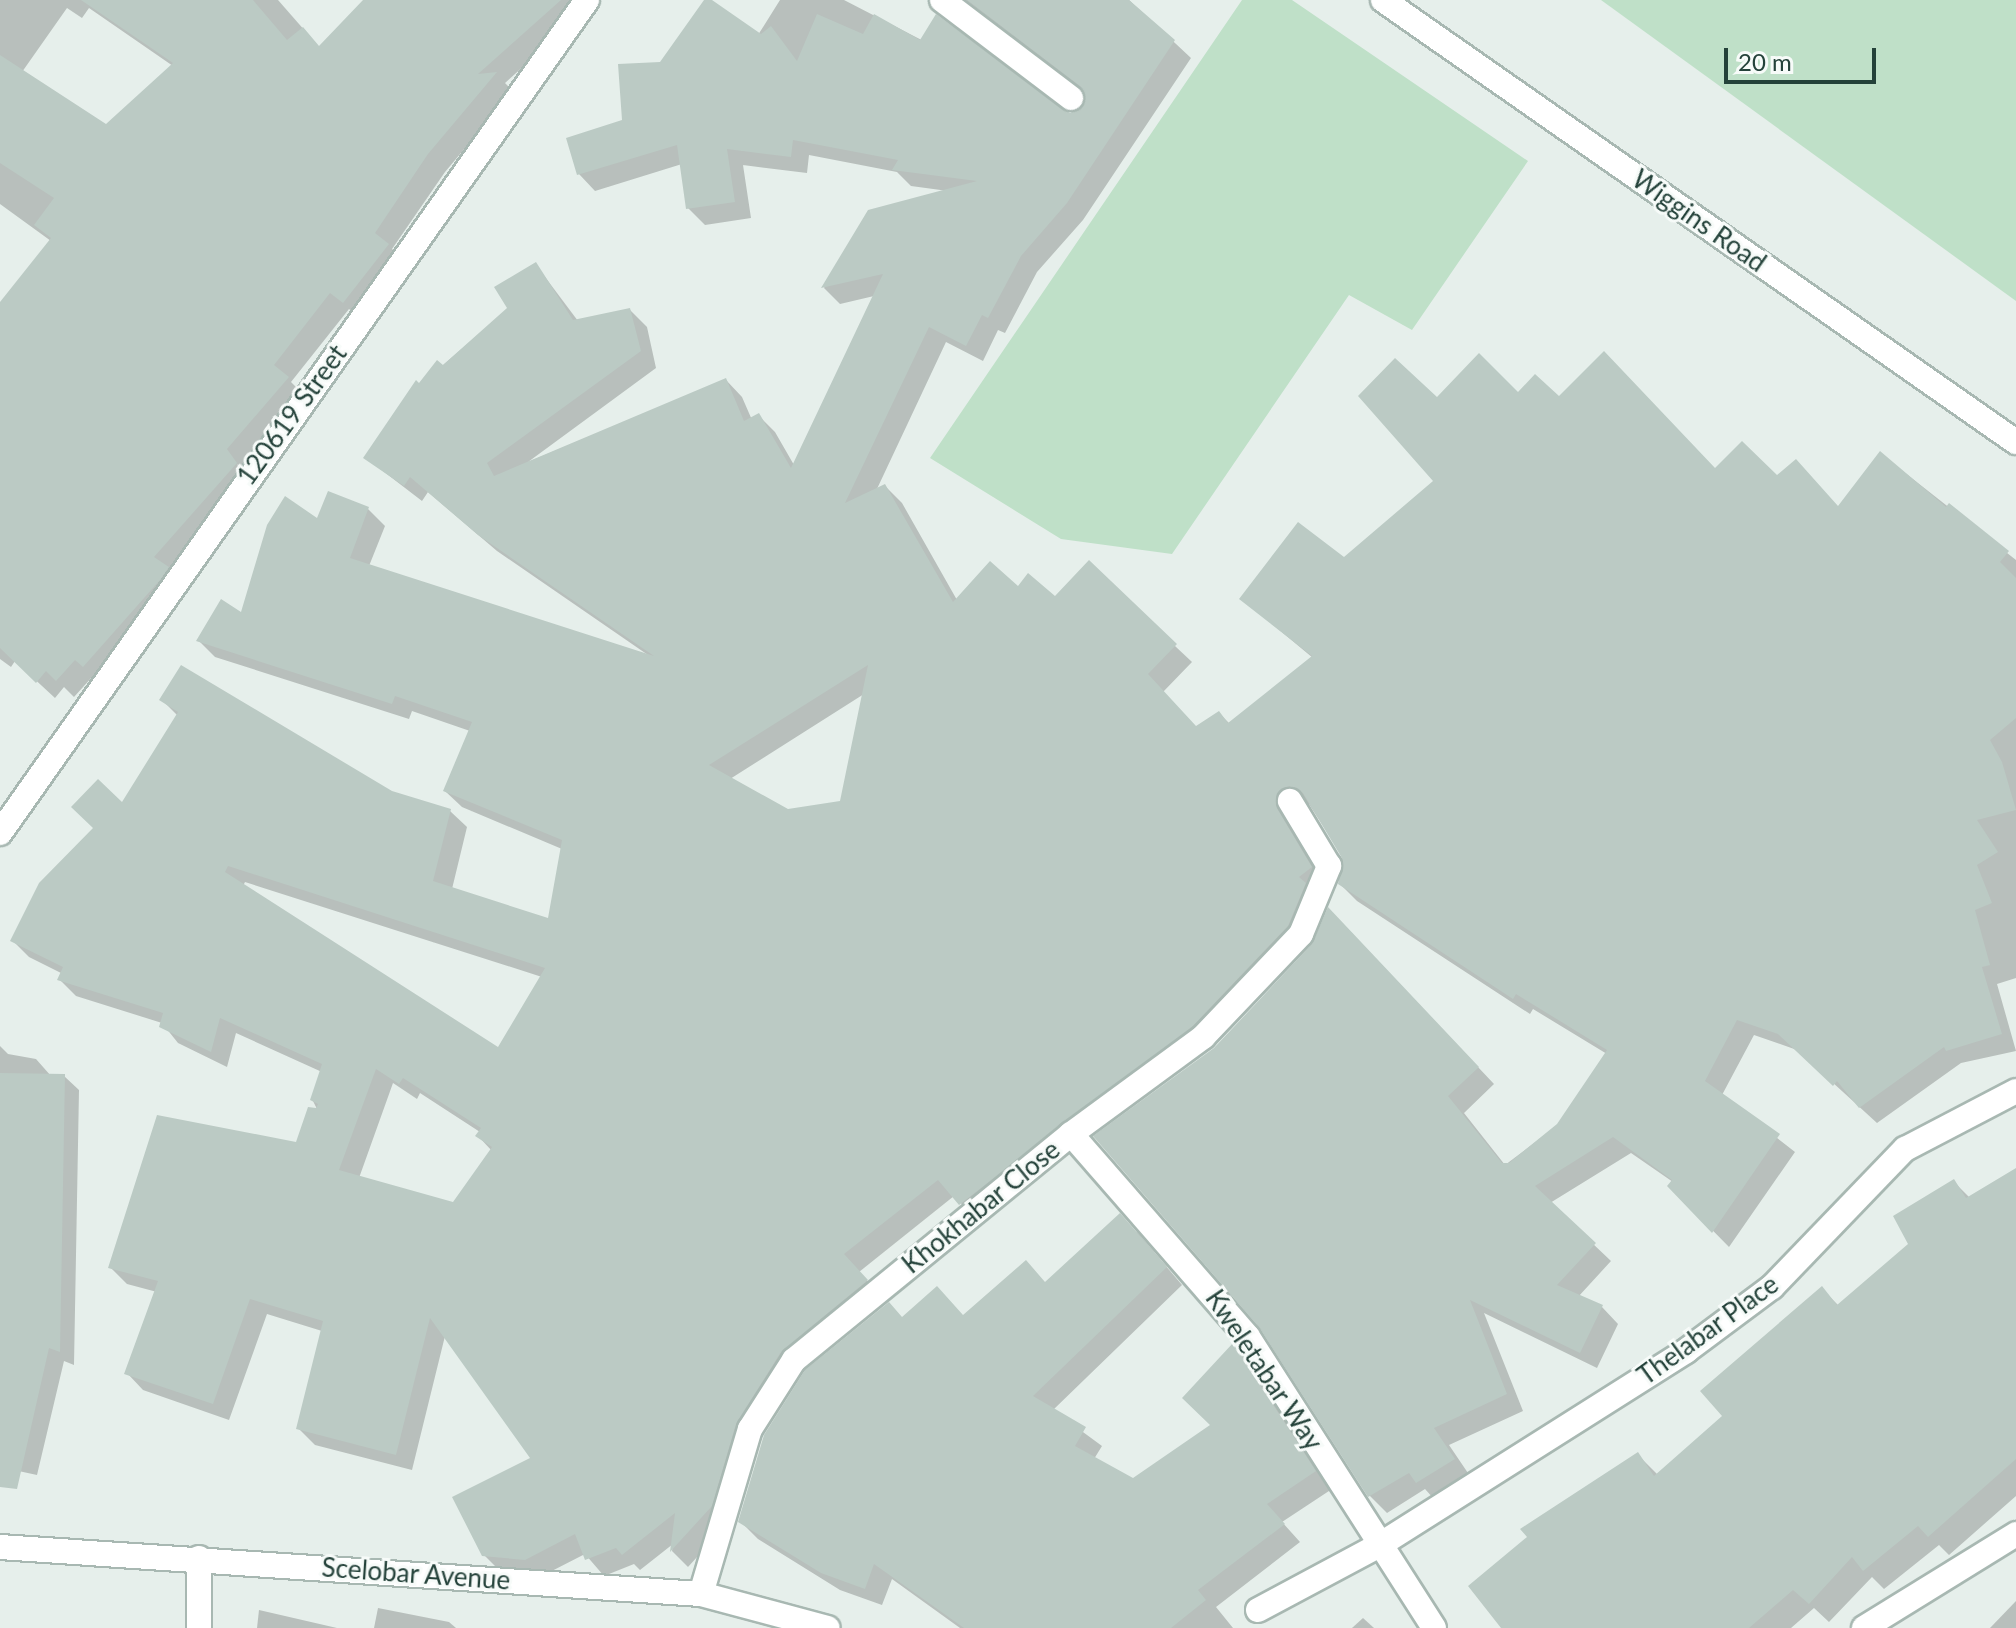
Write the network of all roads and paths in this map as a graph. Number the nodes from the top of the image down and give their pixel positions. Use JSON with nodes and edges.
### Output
{"nodes":[{"id":1,"x":587,"y":0,"type":"edge"},
{"id":2,"x":942,"y":0,"type":"edge"},
{"id":3,"x":1383,"y":0,"type":"edge"},
{"id":4,"x":1071,"y":98,"type":"dead end"},
{"id":5,"x":2016,"y":442,"type":"edge"},
{"id":6,"x":1290,"y":801,"type":"dead end"},
{"id":7,"x":0,"y":833,"type":"edge"},
{"id":8,"x":2016,"y":1091,"type":"edge"},
{"id":9,"x":1071,"y":1134,"type":"junction"},
{"id":10,"x":2016,"y":1534,"type":"edge"},
{"id":11,"x":1378,"y":1546,"type":"junction"},
{"id":12,"x":0,"y":1547,"type":"edge"},
{"id":13,"x":199,"y":1558,"type":"junction"},
{"id":14,"x":701,"y":1594,"type":"junction"},
{"id":15,"x":1258,"y":1610,"type":"dead end"},
{"id":16,"x":199,"y":1628,"type":"edge"},
{"id":17,"x":828,"y":1628,"type":"edge"},
{"id":18,"x":1434,"y":1628,"type":"edge"},
{"id":19,"x":1864,"y":1628,"type":"edge"}],
"edges":[{"from":1,"to":7,"type":"street","name":"120619 Street"},
{"from":2,"to":4,"type":"street"},
{"from":3,"to":5,"type":"street","name":"Wiggins Road"},
{"from":6,"to":9,"type":"street","name":"Khokhabar Close"},
{"from":8,"to":11,"type":"street","name":"Thelabar Place"},
{"from":9,"to":11,"type":"street","name":"Kweletabar Way"},
{"from":9,"to":14,"type":"street","name":"Khokhabar Close"},
{"from":10,"to":19,"type":"street"},
{"from":11,"to":15,"type":"street","name":"Thelabar Place"},
{"from":11,"to":18,"type":"street"},
{"from":12,"to":13,"type":"street","name":"Scelobar Avenue"},
{"from":13,"to":14,"type":"street","name":"Scelobar Avenue"},
{"from":13,"to":16,"type":"street"},
{"from":14,"to":17,"type":"street","name":"Scelobar Avenue"}]}
